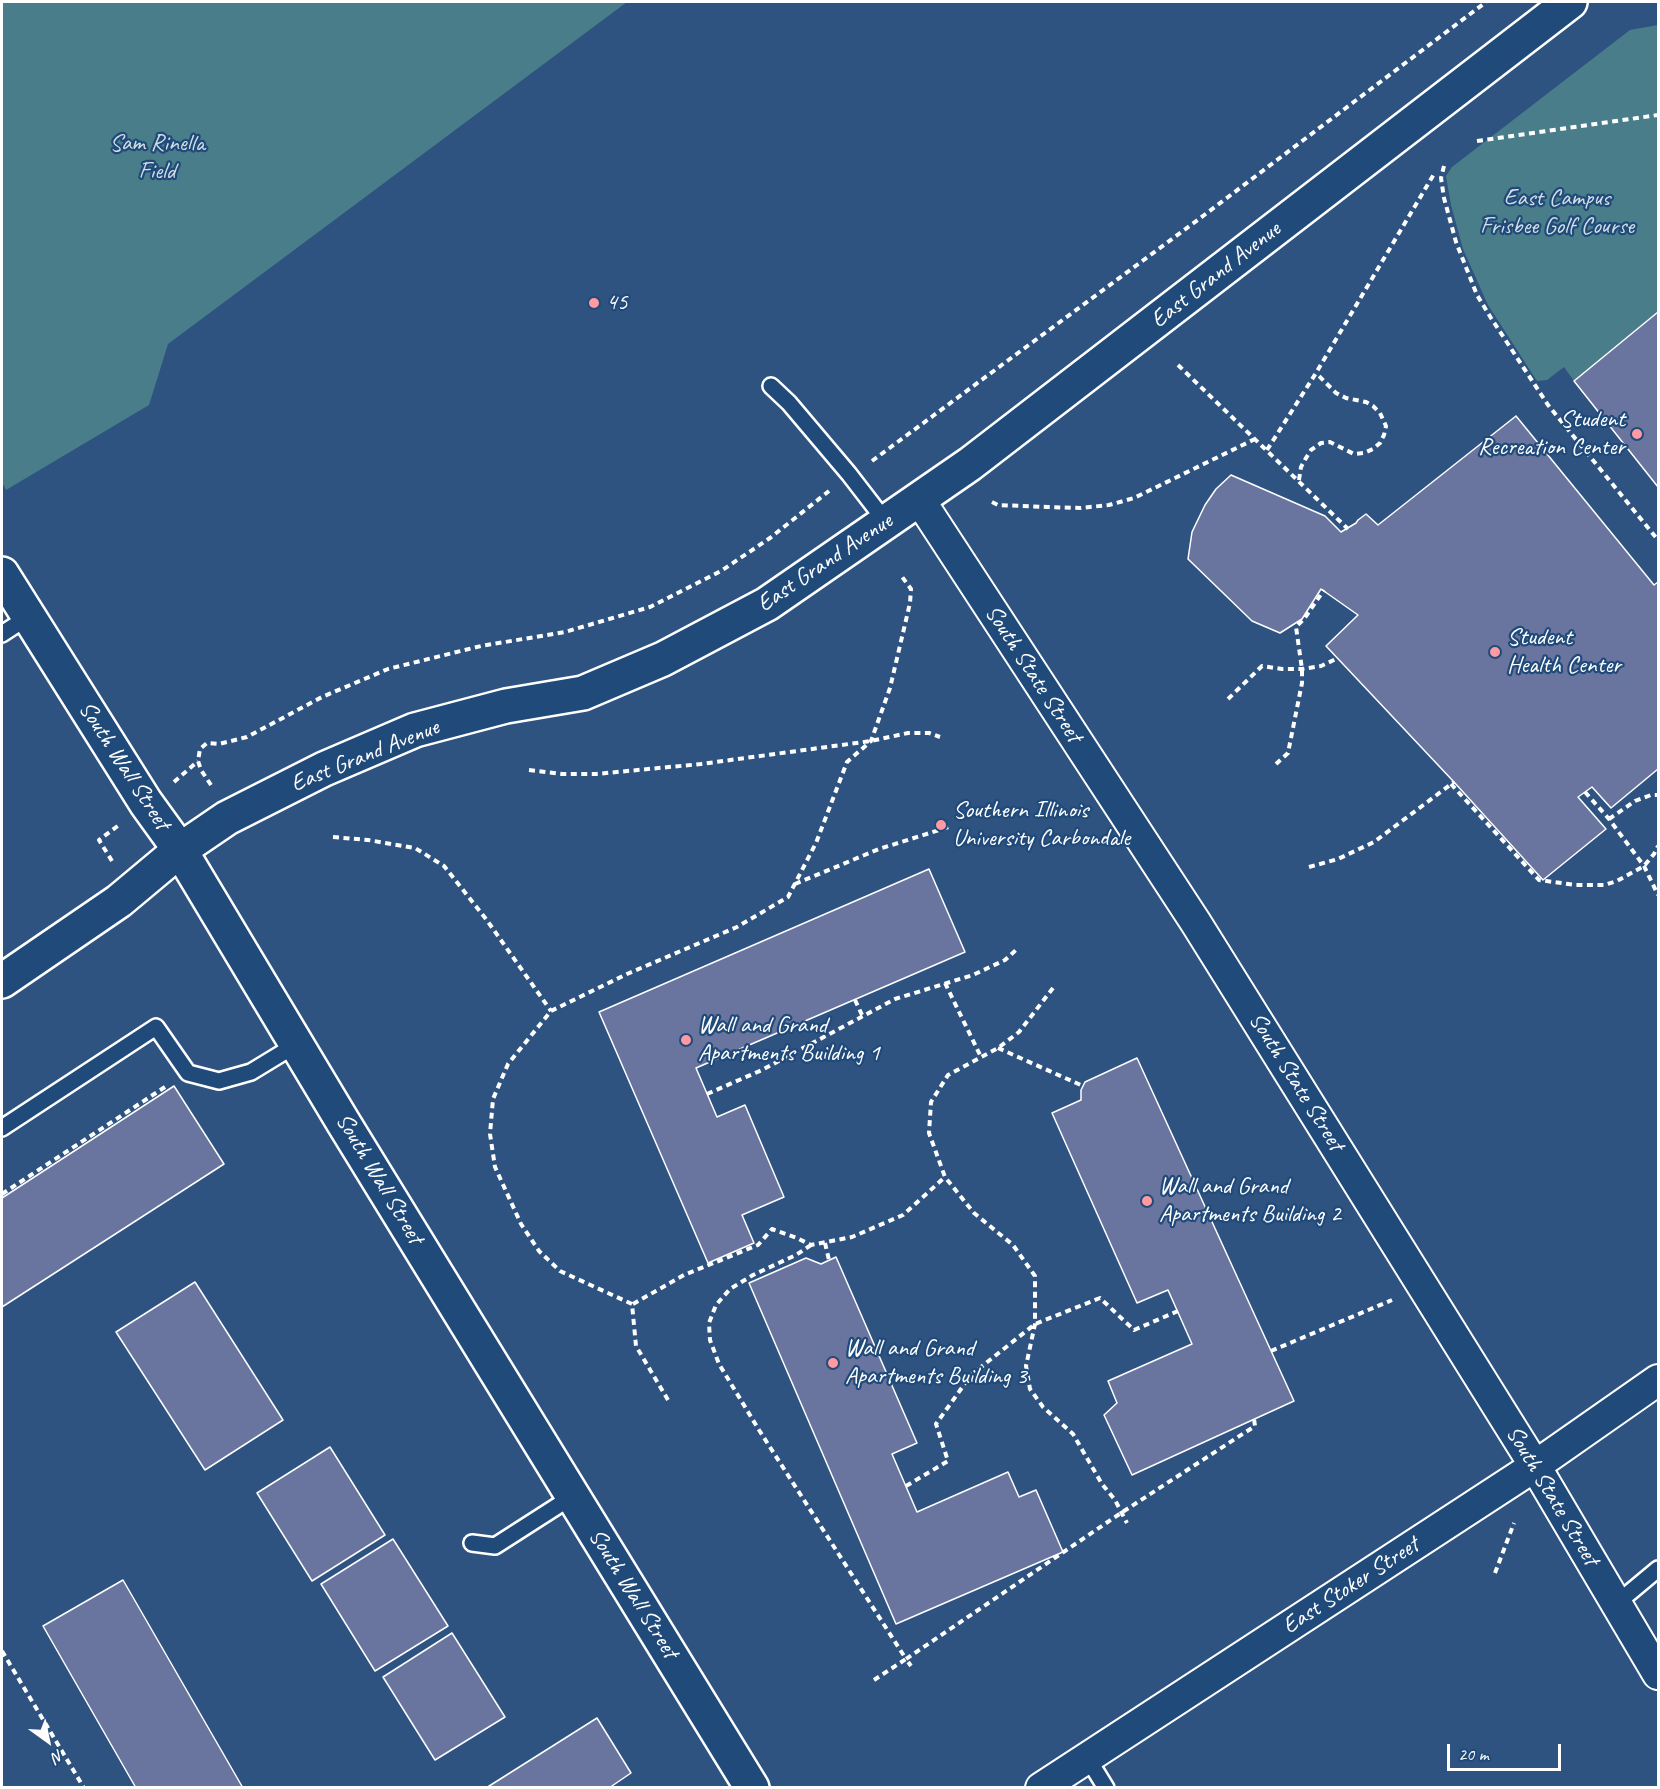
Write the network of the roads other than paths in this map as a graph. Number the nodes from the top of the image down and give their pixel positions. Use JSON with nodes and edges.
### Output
{"nodes":[{"id":1,"x":1570,"y":2,"type":"edge"},
{"id":2,"x":771,"y":386,"type":"dead end"},
{"id":3,"x":919,"y":500,"type":"junction"},
{"id":4,"x":886,"y":522,"type":"junction"},
{"id":5,"x":2,"y":574,"type":"edge"},
{"id":6,"x":15,"y":626,"type":"edge"},
{"id":7,"x":180,"y":850,"type":"junction"},
{"id":8,"x":2,"y":981,"type":"edge"},
{"id":9,"x":297,"y":1044,"type":"junction"},
{"id":10,"x":2,"y":1128,"type":"edge"},
{"id":11,"x":1659,"y":1380,"type":"edge"},
{"id":12,"x":1535,"y":1466,"type":"junction"},
{"id":13,"x":573,"y":1496,"type":"junction"},
{"id":14,"x":472,"y":1543,"type":"dead end"},
{"id":15,"x":1659,"y":1569,"type":"edge"},
{"id":16,"x":1616,"y":1604,"type":"junction"},
{"id":17,"x":1659,"y":1674,"type":"edge"},
{"id":18,"x":1087,"y":1757,"type":"junction"},
{"id":19,"x":752,"y":1788,"type":"edge"},
{"id":20,"x":1041,"y":1788,"type":"edge"},
{"id":21,"x":1106,"y":1788,"type":"edge"}],
"edges":[{"from":1,"to":3,"type":"main road","name":"East Grand Avenue"},
{"from":2,"to":4,"type":"lane"},
{"from":3,"to":4,"type":"main road","name":"East Grand Avenue"},
{"from":3,"to":12,"type":"street","name":"South State Street"},
{"from":4,"to":7,"type":"main road","name":"East Grand Avenue"},
{"from":5,"to":6,"type":"main road","name":"South Wall Street"},
{"from":6,"to":7,"type":"main road","name":"South Wall Street"},
{"from":7,"to":8,"type":"main road","name":"East Grand Avenue"},
{"from":7,"to":9,"type":"main road","name":"South Wall Street"},
{"from":9,"to":10,"type":"lane"},
{"from":9,"to":13,"type":"main road","name":"South Wall Street"},
{"from":11,"to":12,"type":"street","name":"East Stoker Street"},
{"from":12,"to":16,"type":"street","name":"South State Street"},
{"from":12,"to":18,"type":"street","name":"East Stoker Street"},
{"from":13,"to":14,"type":"lane"},
{"from":13,"to":19,"type":"main road","name":"South Wall Street"},
{"from":15,"to":16,"type":"lane"},
{"from":16,"to":17,"type":"street","name":"South State Street"},
{"from":18,"to":20,"type":"street","name":"East Stoker Street"},
{"from":18,"to":21,"type":"lane"}]}
